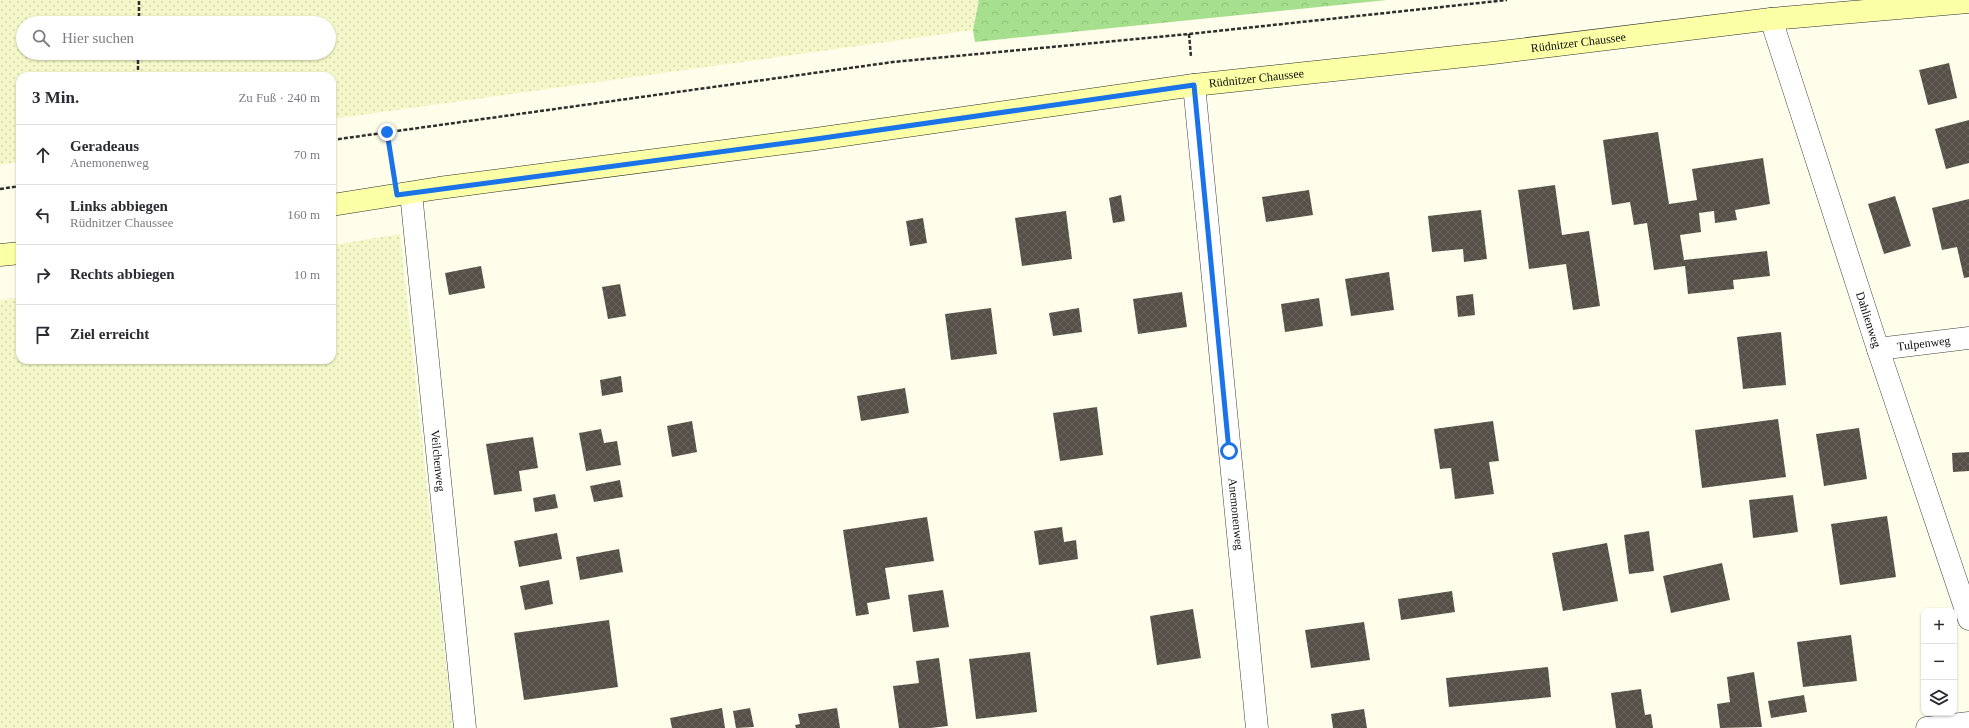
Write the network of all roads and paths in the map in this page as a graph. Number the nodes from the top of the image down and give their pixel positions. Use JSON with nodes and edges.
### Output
{"nodes":[{"id":1,"x":139,"y":0,"type":"edge"},
{"id":2,"x":1507,"y":0,"type":"edge"},
{"id":3,"x":1969,"y":2,"type":"edge"},
{"id":4,"x":138,"y":16,"type":"edge"},
{"id":5,"x":1771,"y":19,"type":"junction"},
{"id":6,"x":138,"y":60,"type":"edge"},
{"id":7,"x":138,"y":72,"type":"edge"},
{"id":8,"x":1194,"y":85,"type":"junction"},
{"id":9,"x":387,"y":132,"type":"junction"},
{"id":10,"x":336,"y":139,"type":"edge"},
{"id":11,"x":16,"y":187,"type":"edge"},
{"id":12,"x":0,"y":189,"type":"edge"},
{"id":13,"x":404,"y":194,"type":"junction"},
{"id":14,"x":336,"y":204,"type":"edge"},
{"id":15,"x":16,"y":253,"type":"edge"},
{"id":16,"x":0,"y":256,"type":"edge"},
{"id":17,"x":1969,"y":338,"type":"edge"},
{"id":18,"x":1878,"y":349,"type":"junction"},
{"id":19,"x":1969,"y":618,"type":"edge"},
{"id":20,"x":1969,"y":723,"type":"edge"},
{"id":21,"x":465,"y":728,"type":"edge"},
{"id":22,"x":1257,"y":728,"type":"edge"},
{"id":23,"x":1928,"y":728,"type":"edge"}],
"edges":[{"from":1,"to":4,"type":"path"},
{"from":2,"to":9,"type":"path"},
{"from":3,"to":5,"type":"main road","name":"Rüdnitzer Chaussee"},
{"from":5,"to":8,"type":"main road","name":"Rüdnitzer Chaussee"},
{"from":5,"to":18,"type":"street","name":"Dahlienweg"},
{"from":6,"to":7,"type":"path"},
{"from":8,"to":13,"type":"main road","name":"Rüdnitzer Chaussee"},
{"from":8,"to":22,"type":"street","name":"Anemonenweg"},
{"from":9,"to":10,"type":"path"},
{"from":9,"to":13,"type":"path"},
{"from":11,"to":12,"type":"path"},
{"from":13,"to":14,"type":"main road","name":"Rüdnitzer Chaussee"},
{"from":13,"to":21,"type":"street","name":"Veilchenweg"},
{"from":15,"to":16,"type":"main road"},
{"from":17,"to":18,"type":"street","name":"Tulpenweg"},
{"from":18,"to":19,"type":"street","name":"Dahlienweg"},
{"from":20,"to":23,"type":"street"}]}
